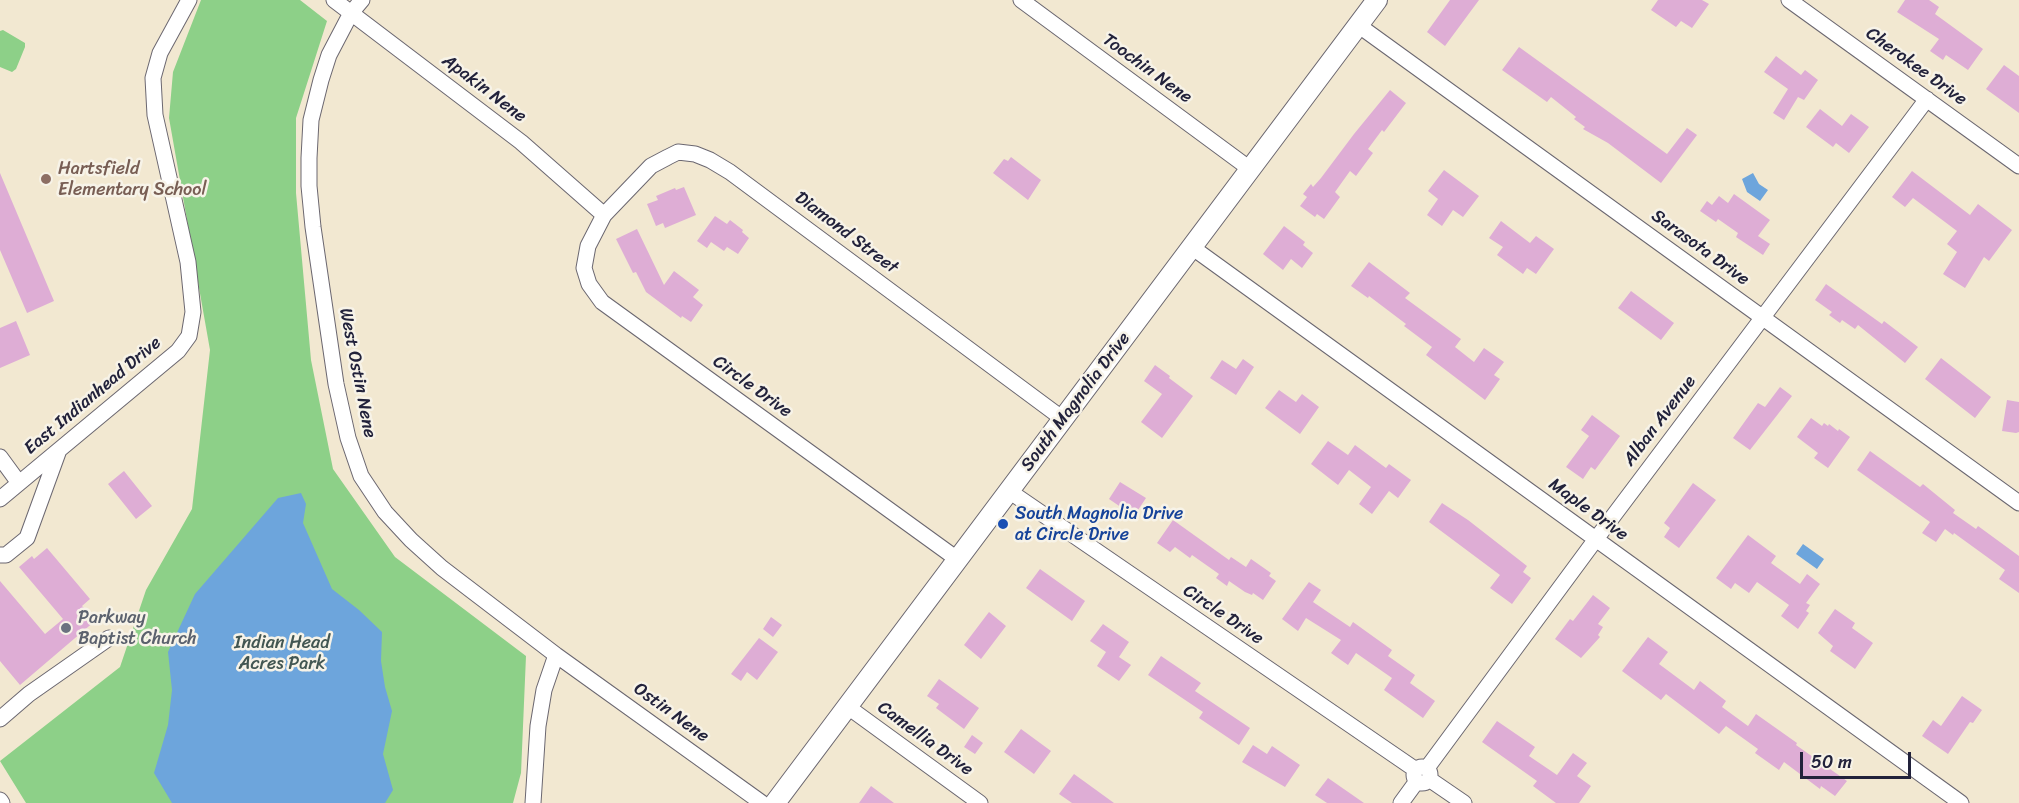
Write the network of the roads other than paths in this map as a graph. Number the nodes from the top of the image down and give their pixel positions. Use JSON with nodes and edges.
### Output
{"nodes":[{"id":1,"x":189,"y":0,"type":"edge"},
{"id":2,"x":334,"y":0,"type":"edge"},
{"id":3,"x":362,"y":0,"type":"edge"},
{"id":4,"x":1021,"y":0,"type":"edge"},
{"id":5,"x":1377,"y":0,"type":"edge"},
{"id":6,"x":1789,"y":0,"type":"edge"},
{"id":7,"x":351,"y":13,"type":"junction"},
{"id":8,"x":1358,"y":25,"type":"junction"},
{"id":9,"x":1927,"y":99,"type":"junction"},
{"id":10,"x":2019,"y":166,"type":"edge"},
{"id":11,"x":1250,"y":169,"type":"junction"},
{"id":12,"x":604,"y":215,"type":"junction"},
{"id":13,"x":1192,"y":248,"type":"junction"},
{"id":14,"x":1762,"y":317,"type":"junction"},
{"id":15,"x":1063,"y":419,"type":"junction"},
{"id":16,"x":59,"y":450,"type":"junction"},
{"id":17,"x":0,"y":457,"type":"edge"},
{"id":18,"x":19,"y":483,"type":"junction"},
{"id":19,"x":1009,"y":491,"type":"junction"},
{"id":20,"x":0,"y":500,"type":"edge"},
{"id":21,"x":2019,"y":503,"type":"edge"},
{"id":22,"x":1596,"y":539,"type":"junction"},
{"id":23,"x":0,"y":555,"type":"edge"},
{"id":24,"x":957,"y":559,"type":"junction"},
{"id":25,"x":109,"y":638,"type":"dead end"},
{"id":26,"x":556,"y":655,"type":"junction"},
{"id":27,"x":848,"y":707,"type":"junction"},
{"id":28,"x":0,"y":718,"type":"edge"},
{"id":29,"x":1422,"y":775,"type":"junction"},
{"id":30,"x":533,"y":803,"type":"edge"},
{"id":31,"x":762,"y":803,"type":"edge"},
{"id":32,"x":775,"y":803,"type":"edge"},
{"id":33,"x":980,"y":803,"type":"edge"},
{"id":34,"x":1401,"y":803,"type":"edge"},
{"id":35,"x":1464,"y":803,"type":"edge"},
{"id":36,"x":1961,"y":803,"type":"edge"}],
"edges":[{"from":1,"to":16,"type":"street","name":"East Indianhead Drive"},
{"from":2,"to":7,"type":"street","name":"Apakin Nene"},
{"from":3,"to":7,"type":"street","name":"West Ostin Nene"},
{"from":4,"to":11,"type":"street","name":"Toochin Nene"},
{"from":5,"to":8,"type":"main road","name":"South Magnolia Drive"},
{"from":6,"to":9,"type":"street","name":"Cherokee Drive"},
{"from":7,"to":12,"type":"street","name":"Apakin Nene"},
{"from":7,"to":26,"type":"street","name":"West Ostin Nene"},
{"from":8,"to":11,"type":"main road","name":"South Magnolia Drive"},
{"from":8,"to":14,"type":"street","name":"Sarasota Drive"},
{"from":9,"to":10,"type":"street","name":"Cherokee Drive"},
{"from":9,"to":14,"type":"street","name":"Alban Avenue"},
{"from":11,"to":13,"type":"main road","name":"South Magnolia Drive"},
{"from":12,"to":15,"type":"street","name":"Diamond Street"},
{"from":12,"to":24,"type":"street","name":"Circle Drive"},
{"from":13,"to":15,"type":"main road","name":"South Magnolia Drive"},
{"from":13,"to":22,"type":"street","name":"Maple Drive"},
{"from":14,"to":21,"type":"street","name":"Sarasota Drive"},
{"from":14,"to":22,"type":"street","name":"Alban Avenue"},
{"from":15,"to":19,"type":"main road","name":"South Magnolia Drive"},
{"from":16,"to":18,"type":"street","name":"East Indianhead Drive"},
{"from":16,"to":23,"type":"street"},
{"from":17,"to":18,"type":"street"},
{"from":18,"to":20,"type":"street","name":"East Indianhead Drive"},
{"from":19,"to":24,"type":"main road","name":"South Magnolia Drive"},
{"from":19,"to":29,"type":"street","name":"Circle Drive"},
{"from":22,"to":29,"type":"street","name":"Alban Avenue"},
{"from":22,"to":36,"type":"street","name":"Maple Drive"},
{"from":24,"to":27,"type":"main road","name":"South Magnolia Drive"},
{"from":25,"to":28,"type":"street"},
{"from":26,"to":30,"type":"street"},
{"from":26,"to":31,"type":"street","name":"Ostin Nene"},
{"from":27,"to":32,"type":"main road","name":"South Magnolia Drive"},
{"from":27,"to":33,"type":"street","name":"Camellia Drive"},
{"from":29,"to":34,"type":"street","name":"Alban Avenue"},
{"from":29,"to":35,"type":"street","name":"Circle Drive"}]}
